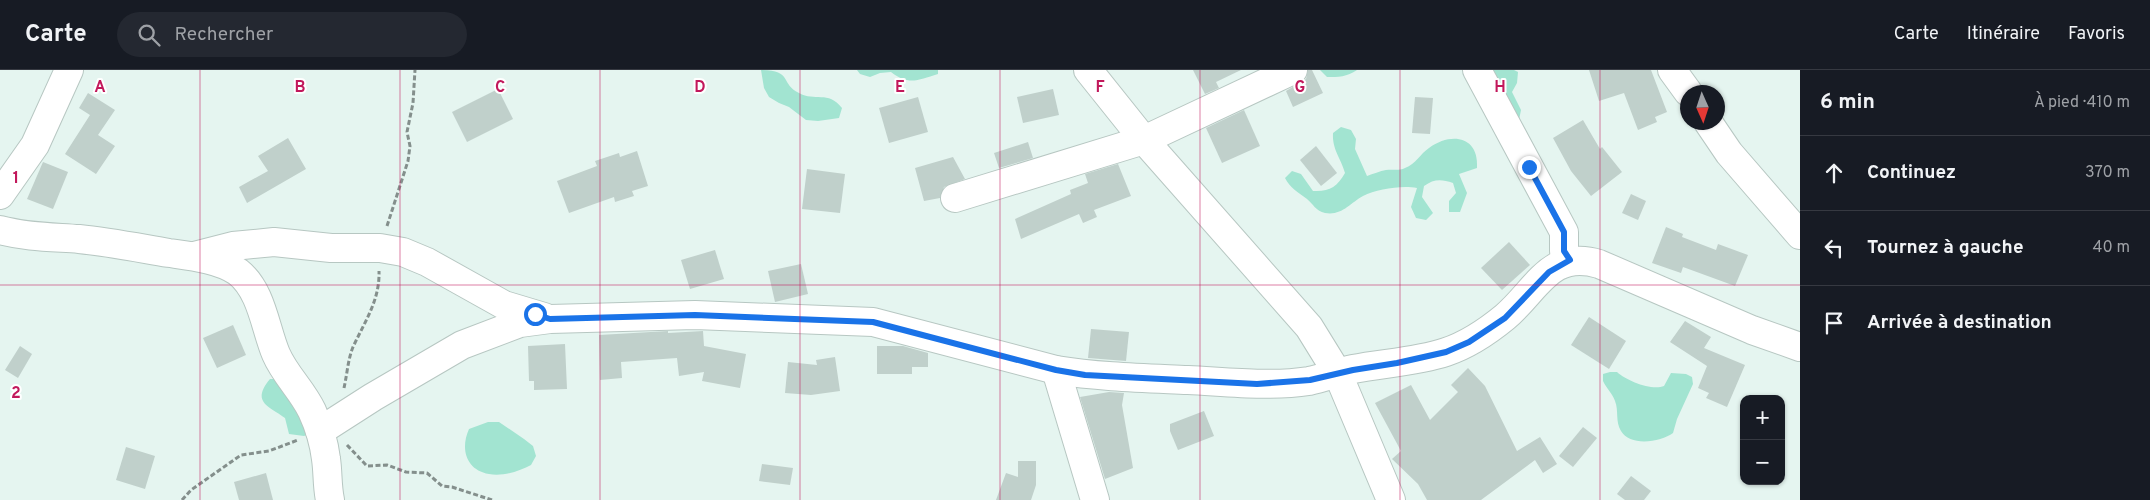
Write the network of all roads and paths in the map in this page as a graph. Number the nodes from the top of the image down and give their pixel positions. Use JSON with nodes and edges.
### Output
{"nodes":[{"id":1,"x":69,"y":70,"type":"edge"},
{"id":2,"x":1088,"y":70,"type":"edge"},
{"id":3,"x":1293,"y":70,"type":"edge"},
{"id":4,"x":1477,"y":70,"type":"edge"},
{"id":5,"x":1672,"y":70,"type":"edge"},
{"id":6,"x":1683,"y":85,"type":"edge"},
{"id":7,"x":1713,"y":130,"type":"edge"},
{"id":8,"x":1144,"y":140,"type":"junction"},
{"id":9,"x":0,"y":195,"type":"edge"},
{"id":10,"x":955,"y":198,"type":"dead end"},
{"id":11,"x":0,"y":230,"type":"edge"},
{"id":12,"x":1800,"y":235,"type":"edge"},
{"id":13,"x":192,"y":256,"type":"junction"},
{"id":14,"x":1570,"y":260,"type":"junction"},
{"id":15,"x":550,"y":319,"type":"junction"},
{"id":16,"x":1800,"y":347,"type":"edge"},
{"id":17,"x":1056,"y":370,"type":"junction"},
{"id":18,"x":1338,"y":374,"type":"junction"},
{"id":19,"x":329,"y":436,"type":"junction"},
{"id":20,"x":182,"y":500,"type":"edge"},
{"id":21,"x":330,"y":500,"type":"edge"},
{"id":22,"x":492,"y":500,"type":"edge"},
{"id":23,"x":1095,"y":500,"type":"edge"},
{"id":24,"x":1391,"y":500,"type":"edge"}],
"edges":[{"from":1,"to":9,"type":"street"},
{"from":2,"to":8,"type":"street"},
{"from":3,"to":8,"type":"street"},
{"from":4,"to":14,"type":"street"},
{"from":5,"to":6,"type":"street"},
{"from":7,"to":12,"type":"street"},
{"from":8,"to":10,"type":"street"},
{"from":8,"to":18,"type":"street"},
{"from":11,"to":13,"type":"street"},
{"from":13,"to":15,"type":"street"},
{"from":13,"to":19,"type":"street"},
{"from":14,"to":16,"type":"street"},
{"from":14,"to":18,"type":"street"},
{"from":15,"to":17,"type":"street"},
{"from":15,"to":19,"type":"street"},
{"from":17,"to":18,"type":"street"},
{"from":17,"to":23,"type":"street"},
{"from":18,"to":24,"type":"street"},
{"from":19,"to":20,"type":"path"},
{"from":19,"to":21,"type":"street"},
{"from":19,"to":22,"type":"path"}]}
